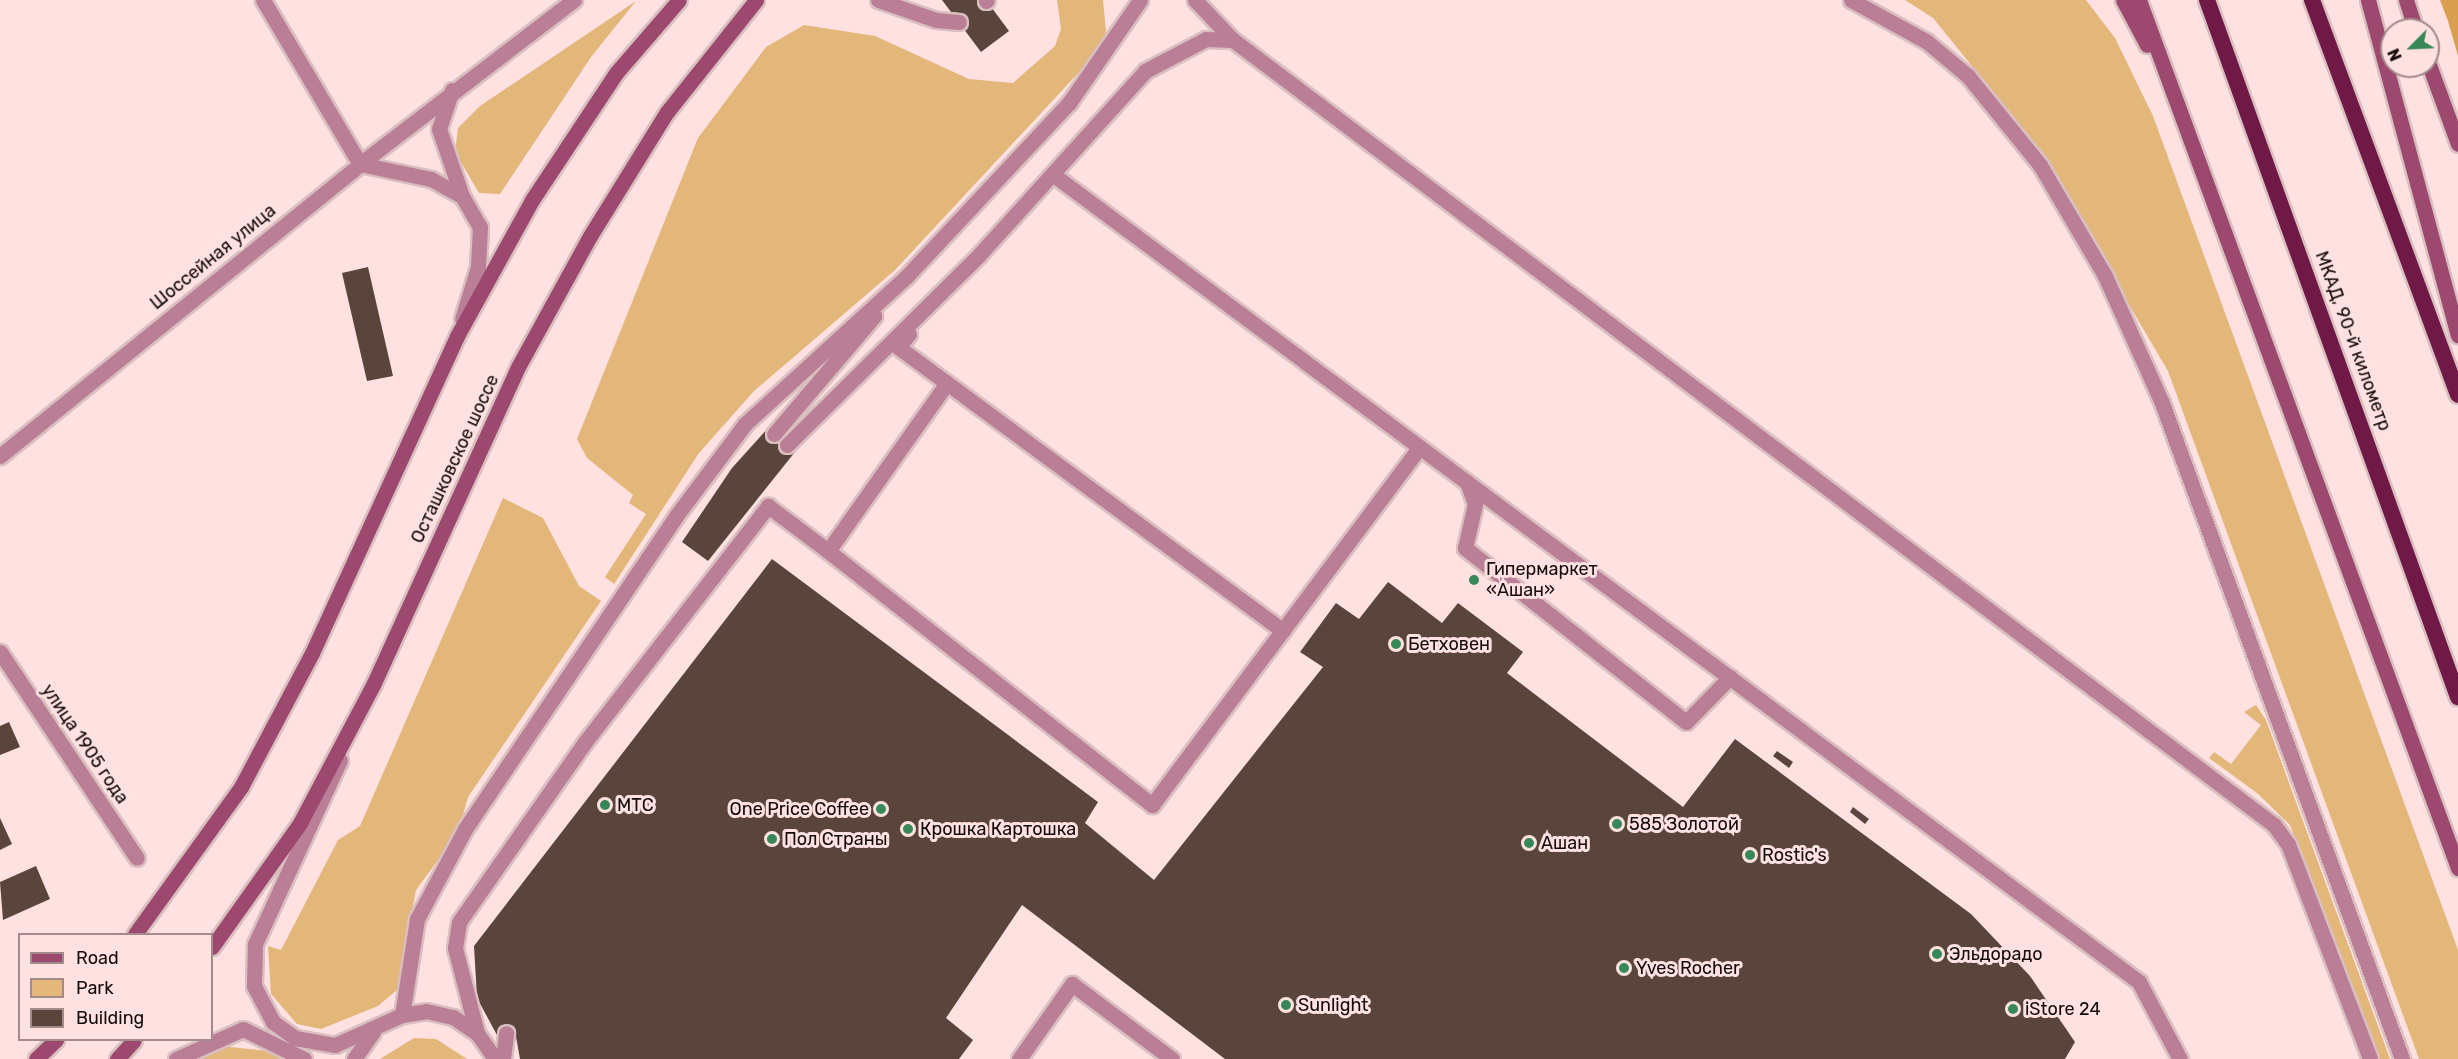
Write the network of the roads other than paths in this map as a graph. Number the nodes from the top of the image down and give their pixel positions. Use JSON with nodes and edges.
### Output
{"nodes":[{"id":1,"x":263,"y":0,"type":"edge"},
{"id":2,"x":574,"y":0,"type":"edge"},
{"id":3,"x":679,"y":0,"type":"edge"},
{"id":4,"x":756,"y":0,"type":"edge"},
{"id":5,"x":878,"y":0,"type":"edge"},
{"id":6,"x":1140,"y":0,"type":"edge"},
{"id":7,"x":1195,"y":0,"type":"edge"},
{"id":8,"x":1851,"y":0,"type":"edge"},
{"id":9,"x":2123,"y":0,"type":"edge"},
{"id":10,"x":2139,"y":0,"type":"edge"},
{"id":11,"x":2207,"y":0,"type":"edge"},
{"id":12,"x":2312,"y":0,"type":"edge"},
{"id":13,"x":2368,"y":0,"type":"edge"},
{"id":14,"x":2406,"y":0,"type":"edge"},
{"id":15,"x":2412,"y":18,"type":"edge"},
{"id":16,"x":959,"y":22,"type":"dead end"},
{"id":17,"x":1233,"y":40,"type":"junction"},
{"id":18,"x":2434,"y":78,"type":"edge"},
{"id":19,"x":453,"y":90,"type":"junction"},
{"id":20,"x":2172,"y":93,"type":"junction"},
{"id":21,"x":2458,"y":144,"type":"edge"},
{"id":22,"x":360,"y":164,"type":"junction"},
{"id":23,"x":1055,"y":176,"type":"junction"},
{"id":24,"x":462,"y":196,"type":"junction"},
{"id":25,"x":906,"y":276,"type":"junction"},
{"id":26,"x":937,"y":299,"type":"junction"},
{"id":27,"x":2458,"y":335,"type":"edge"},
{"id":28,"x":457,"y":336,"type":"junction"},
{"id":29,"x":947,"y":383,"type":"junction"},
{"id":30,"x":2458,"y":395,"type":"edge"},
{"id":31,"x":774,"y":434,"type":"dead end"},
{"id":32,"x":788,"y":445,"type":"dead end"},
{"id":33,"x":1420,"y":447,"type":"junction"},
{"id":34,"x":0,"y":456,"type":"edge"},
{"id":35,"x":1467,"y":482,"type":"junction"},
{"id":36,"x":828,"y":551,"type":"junction"},
{"id":37,"x":1283,"y":631,"type":"junction"},
{"id":38,"x":0,"y":652,"type":"edge"},
{"id":39,"x":1730,"y":677,"type":"junction"},
{"id":40,"x":374,"y":683,"type":"junction"},
{"id":41,"x":2458,"y":697,"type":"edge"},
{"id":42,"x":137,"y":858,"type":"dead end"},
{"id":43,"x":2458,"y":868,"type":"edge"},
{"id":44,"x":136,"y":933,"type":"edge"},
{"id":45,"x":213,"y":946,"type":"edge"},
{"id":46,"x":402,"y":1015,"type":"junction"},
{"id":47,"x":375,"y":1029,"type":"junction"},
{"id":48,"x":477,"y":1033,"type":"junction"},
{"id":49,"x":506,"y":1034,"type":"dead end"},
{"id":50,"x":55,"y":1041,"type":"edge"},
{"id":51,"x":133,"y":1041,"type":"edge"},
{"id":52,"x":36,"y":1059,"type":"edge"},
{"id":53,"x":117,"y":1059,"type":"edge"},
{"id":54,"x":176,"y":1059,"type":"edge"},
{"id":55,"x":304,"y":1059,"type":"edge"},
{"id":56,"x":354,"y":1059,"type":"edge"},
{"id":57,"x":495,"y":1059,"type":"edge"},
{"id":58,"x":503,"y":1059,"type":"edge"},
{"id":59,"x":1019,"y":1059,"type":"edge"},
{"id":60,"x":1172,"y":1059,"type":"edge"},
{"id":61,"x":2180,"y":1059,"type":"edge"},
{"id":62,"x":2370,"y":1059,"type":"edge"},
{"id":63,"x":2402,"y":1059,"type":"edge"}],
"edges":[{"from":1,"to":22,"type":"street"},
{"from":2,"to":19,"type":"street","name":"Шоссейная улица"},
{"from":3,"to":28,"type":"main road"},
{"from":4,"to":40,"type":"main road","name":"Осташковское шоссе"},
{"from":5,"to":16,"type":"street"},
{"from":6,"to":25,"type":"street"},
{"from":7,"to":17,"type":"street"},
{"from":8,"to":63,"type":"street"},
{"from":9,"to":20,"type":"main road"},
{"from":10,"to":20,"type":"main road"},
{"from":11,"to":41,"type":"highway","name":"МКАД, 90-й километр"},
{"from":12,"to":30,"type":"highway"},
{"from":13,"to":27,"type":"main road"},
{"from":14,"to":15,"type":"main road"},
{"from":17,"to":23,"type":"street"},
{"from":17,"to":62,"type":"street"},
{"from":18,"to":21,"type":"main road"},
{"from":19,"to":22,"type":"street","name":"Шоссейная улица"},
{"from":19,"to":24,"type":"street"},
{"from":20,"to":43,"type":"main road"},
{"from":22,"to":24,"type":"street"},
{"from":22,"to":34,"type":"street","name":"Шоссейная улица"},
{"from":23,"to":26,"type":"street"},
{"from":23,"to":33,"type":"street"},
{"from":24,"to":28,"type":"street"},
{"from":25,"to":31,"type":"street"},
{"from":25,"to":46,"type":"street"},
{"from":26,"to":29,"type":"street"},
{"from":26,"to":32,"type":"street"},
{"from":28,"to":44,"type":"main road"},
{"from":29,"to":36,"type":"street"},
{"from":29,"to":37,"type":"street"},
{"from":33,"to":35,"type":"street"},
{"from":33,"to":37,"type":"street"},
{"from":35,"to":39,"type":"street"},
{"from":35,"to":39,"type":"street"},
{"from":36,"to":37,"type":"street"},
{"from":36,"to":48,"type":"street"},
{"from":38,"to":42,"type":"street","name":"улица 1905 года"},
{"from":39,"to":61,"type":"street"},
{"from":40,"to":45,"type":"main road","name":"Осташковское шоссе"},
{"from":40,"to":47,"type":"street"},
{"from":46,"to":47,"type":"street"},
{"from":46,"to":48,"type":"street"},
{"from":47,"to":56,"type":"street"},
{"from":48,"to":57,"type":"street"},
{"from":49,"to":58,"type":"street"},
{"from":50,"to":52,"type":"main road"},
{"from":51,"to":53,"type":"main road"},
{"from":54,"to":55,"type":"street"},
{"from":59,"to":60,"type":"street"}]}
